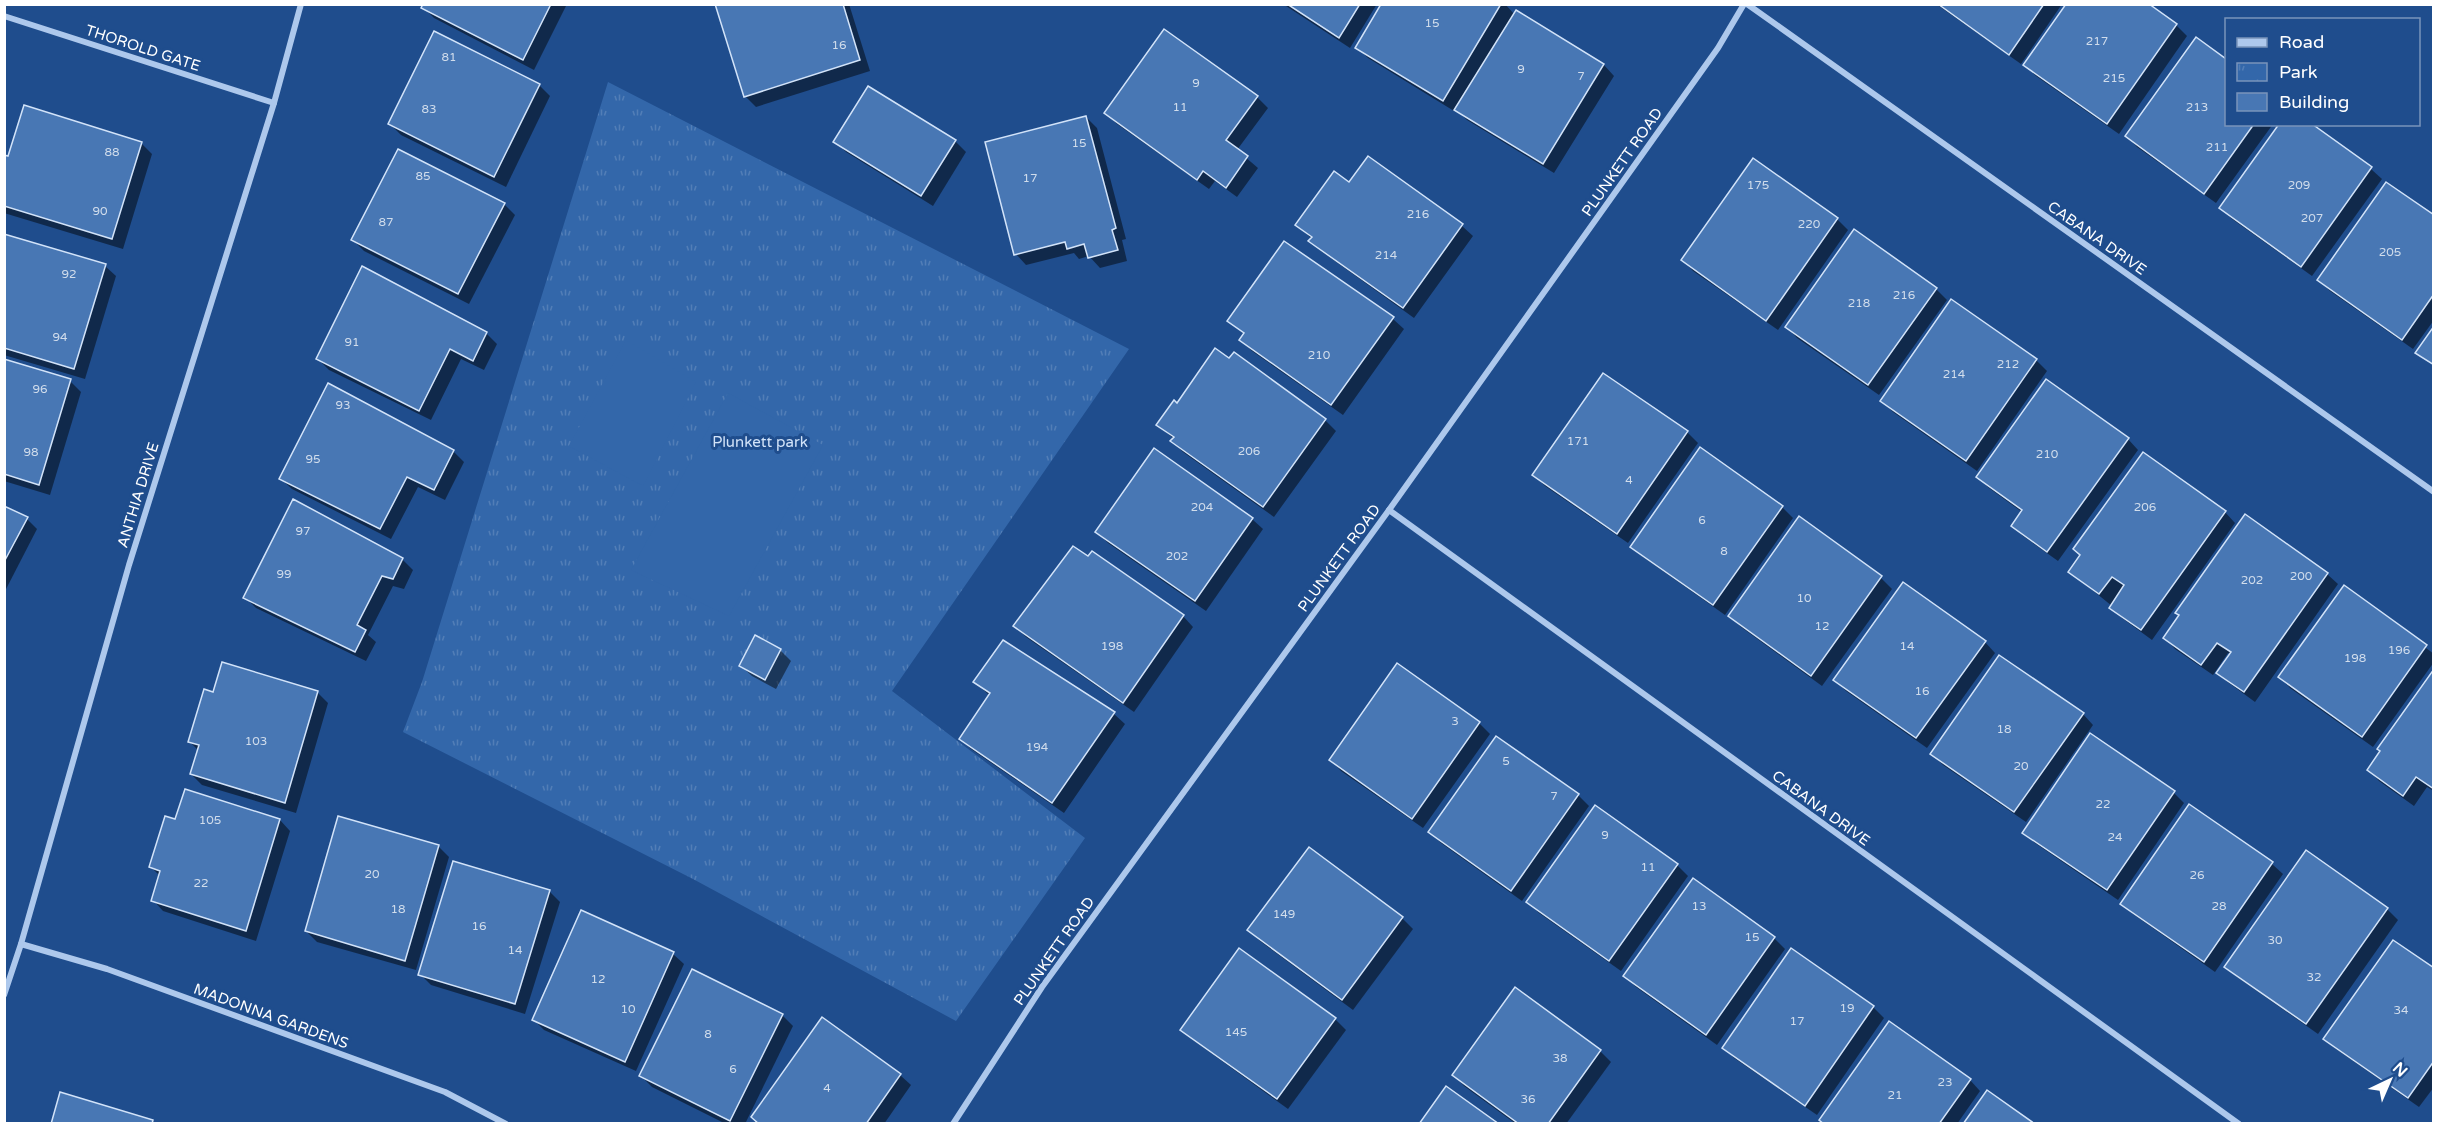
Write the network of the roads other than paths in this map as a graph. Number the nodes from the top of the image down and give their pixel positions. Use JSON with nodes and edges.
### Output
{"nodes":[{"id":1,"x":301,"y":4,"type":"edge"},
{"id":2,"x":1746,"y":4,"type":"edge"},
{"id":3,"x":4,"y":16,"type":"edge"},
{"id":4,"x":274,"y":103,"type":"junction"},
{"id":5,"x":2433,"y":492,"type":"edge"},
{"id":6,"x":1389,"y":510,"type":"junction"},
{"id":7,"x":21,"y":944,"type":"junction"},
{"id":8,"x":4,"y":995,"type":"edge"},
{"id":9,"x":506,"y":1124,"type":"edge"},
{"id":10,"x":952,"y":1124,"type":"edge"},
{"id":11,"x":2239,"y":1124,"type":"edge"}],
"edges":[{"from":1,"to":4,"type":"street","name":"ANTHIA DRIVE"},
{"from":2,"to":5,"type":"street","name":"CABANA DRIVE"},
{"from":2,"to":6,"type":"street","name":"PLUNKETT ROAD"},
{"from":3,"to":4,"type":"street","name":"THOROLD GATE"},
{"from":4,"to":7,"type":"street","name":"ANTHIA DRIVE"},
{"from":6,"to":10,"type":"street","name":"PLUNKETT ROAD"},
{"from":6,"to":11,"type":"street","name":"CABANA DRIVE"},
{"from":7,"to":8,"type":"street","name":"ANTHIA DRIVE"},
{"from":7,"to":9,"type":"street","name":"MADONNA GARDENS"}]}
